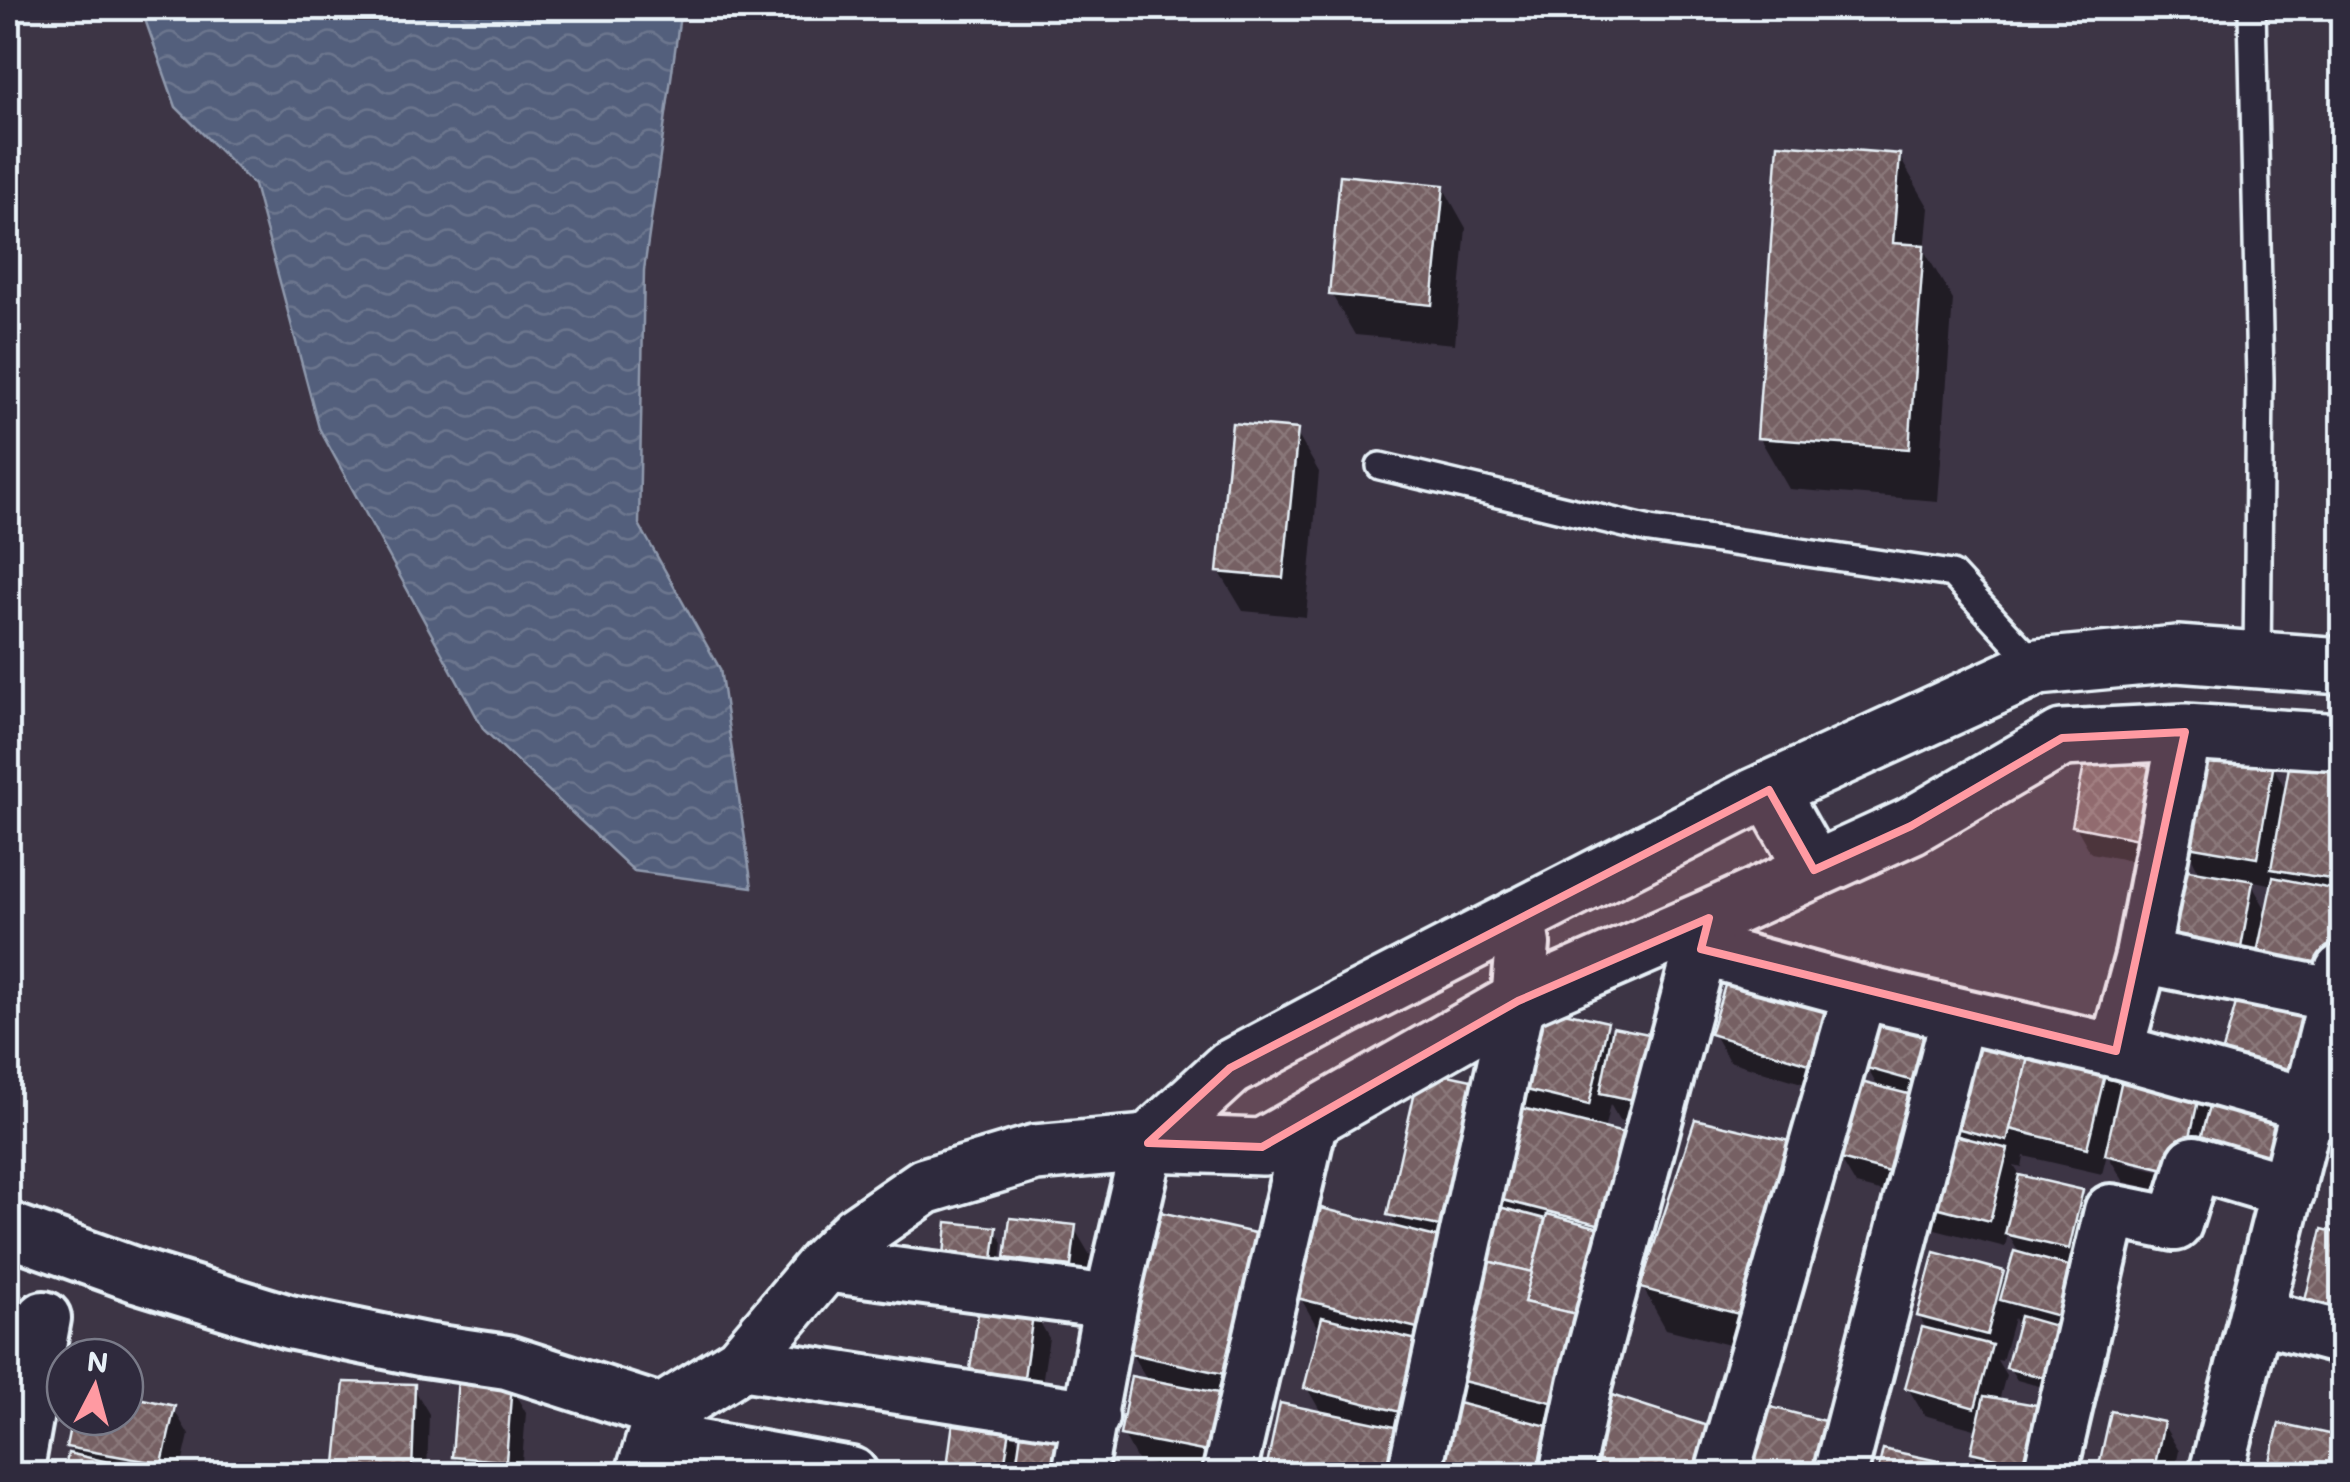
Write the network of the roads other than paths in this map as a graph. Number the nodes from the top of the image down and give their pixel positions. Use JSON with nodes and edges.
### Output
{"nodes":[{"id":1,"x":2252,"y":8,"type":"edge"},
{"id":2,"x":1380,"y":466,"type":"dead end"},
{"id":3,"x":2257,"y":658,"type":"junction"},
{"id":4,"x":2342,"y":666,"type":"edge"},
{"id":5,"x":2038,"y":667,"type":"junction"},
{"id":6,"x":2186,"y":732,"type":"junction"},
{"id":7,"x":2342,"y":742,"type":"edge"},
{"id":8,"x":1769,"y":790,"type":"junction"},
{"id":9,"x":1814,"y":870,"type":"junction"},
{"id":10,"x":1518,"y":916,"type":"junction"},
{"id":11,"x":1705,"y":934,"type":"junction"},
{"id":12,"x":2142,"y":956,"type":"junction"},
{"id":13,"x":2341,"y":988,"type":"edge"},
{"id":14,"x":1860,"y":992,"type":"junction"},
{"id":15,"x":1518,"y":1000,"type":"junction"},
{"id":16,"x":1958,"y":1016,"type":"junction"},
{"id":17,"x":2116,"y":1051,"type":"junction"},
{"id":18,"x":2325,"y":1109,"type":"edge"},
{"id":19,"x":1311,"y":1120,"type":"junction"},
{"id":20,"x":1148,"y":1143,"type":"junction"},
{"id":21,"x":2288,"y":1192,"type":"junction"},
{"id":22,"x":8,"y":1229,"type":"edge"},
{"id":23,"x":824,"y":1266,"type":"junction"},
{"id":24,"x":1110,"y":1302,"type":"junction"},
{"id":25,"x":2258,"y":1316,"type":"junction"},
{"id":26,"x":44,"y":1318,"type":"dead end"},
{"id":27,"x":2342,"y":1338,"type":"edge"},
{"id":28,"x":741,"y":1363,"type":"junction"},
{"id":29,"x":1092,"y":1416,"type":"junction"},
{"id":30,"x":654,"y":1442,"type":"edge"},
{"id":31,"x":16,"y":1474,"type":"edge"},
{"id":32,"x":852,"y":1474,"type":"edge"},
{"id":33,"x":1079,"y":1474,"type":"edge"},
{"id":34,"x":1229,"y":1474,"type":"edge"},
{"id":35,"x":1414,"y":1474,"type":"edge"},
{"id":36,"x":1566,"y":1474,"type":"edge"},
{"id":37,"x":1722,"y":1474,"type":"edge"},
{"id":38,"x":1840,"y":1474,"type":"edge"},
{"id":39,"x":2050,"y":1474,"type":"edge"},
{"id":40,"x":2216,"y":1474,"type":"edge"}],
"edges":[{"from":1,"to":3,"type":"lane"},
{"from":2,"to":5,"type":"lane"},
{"from":3,"to":4,"type":"street"},
{"from":3,"to":5,"type":"street"},
{"from":5,"to":8,"type":"street"},
{"from":6,"to":7,"type":"street"},
{"from":6,"to":9,"type":"street"},
{"from":6,"to":12,"type":"street"},
{"from":8,"to":9,"type":"street"},
{"from":8,"to":10,"type":"street"},
{"from":9,"to":11,"type":"street"},
{"from":10,"to":15,"type":"street"},
{"from":10,"to":20,"type":"street"},
{"from":11,"to":14,"type":"street"},
{"from":11,"to":15,"type":"street"},
{"from":11,"to":36,"type":"street"},
{"from":12,"to":13,"type":"street"},
{"from":12,"to":17,"type":"street"},
{"from":13,"to":18,"type":"street"},
{"from":14,"to":16,"type":"street"},
{"from":14,"to":37,"type":"street"},
{"from":15,"to":19,"type":"street"},
{"from":15,"to":35,"type":"street"},
{"from":16,"to":17,"type":"street"},
{"from":16,"to":38,"type":"street"},
{"from":17,"to":18,"type":"street"},
{"from":18,"to":21,"type":"street"},
{"from":19,"to":20,"type":"street"},
{"from":19,"to":34,"type":"street"},
{"from":20,"to":23,"type":"street"},
{"from":20,"to":24,"type":"street"},
{"from":21,"to":25,"type":"street"},
{"from":21,"to":39,"type":"street"},
{"from":22,"to":30,"type":"street"},
{"from":23,"to":24,"type":"street"},
{"from":23,"to":28,"type":"street"},
{"from":24,"to":29,"type":"street"},
{"from":25,"to":27,"type":"street"},
{"from":25,"to":40,"type":"street"},
{"from":26,"to":31,"type":"street"},
{"from":28,"to":29,"type":"street"},
{"from":28,"to":30,"type":"street"},
{"from":29,"to":33,"type":"street"},
{"from":30,"to":32,"type":"street"}]}
